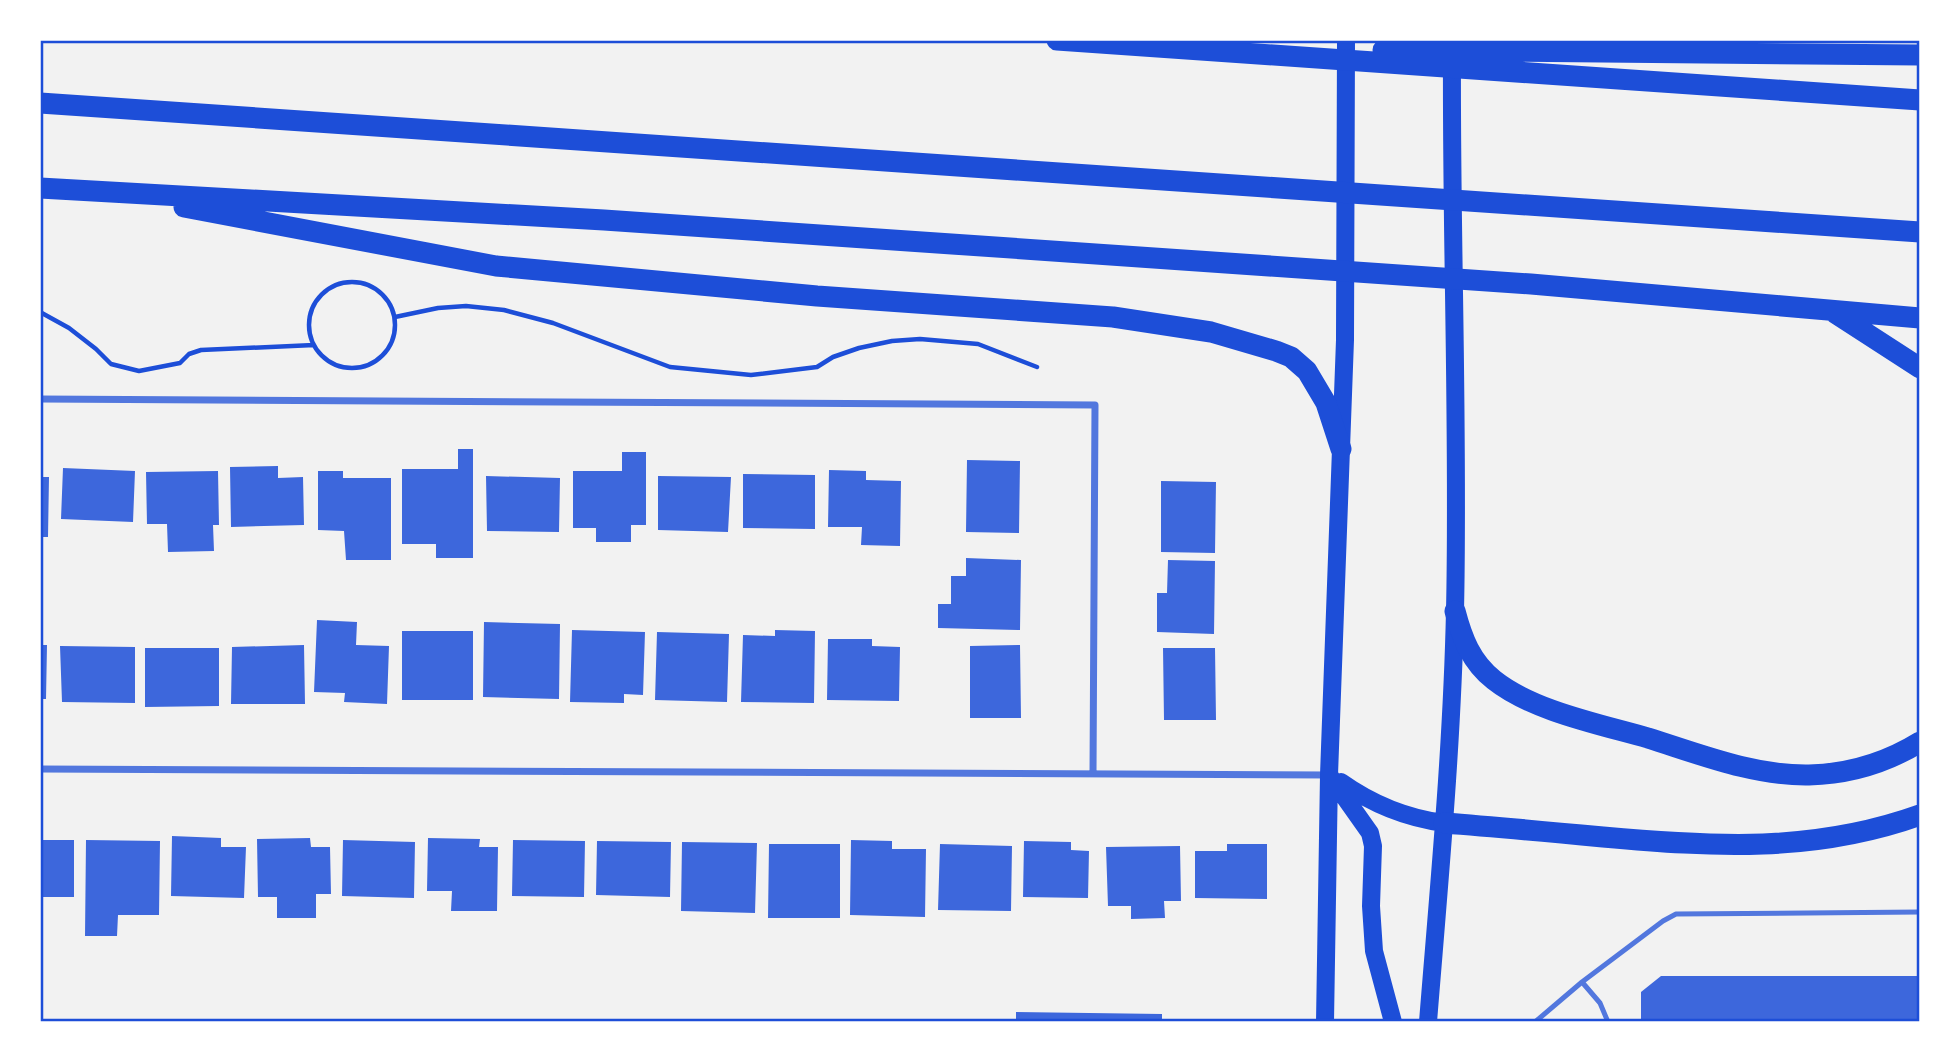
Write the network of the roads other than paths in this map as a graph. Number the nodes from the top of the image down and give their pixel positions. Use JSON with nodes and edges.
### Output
{"nodes":[{"id":1,"x":1057,"y":40,"type":"edge"},
{"id":2,"x":1346,"y":40,"type":"edge"},
{"id":3,"x":1452,"y":40,"type":"edge"},
{"id":4,"x":1157,"y":47,"type":"junction"},
{"id":5,"x":1920,"y":55,"type":"edge"},
{"id":6,"x":1920,"y":100,"type":"edge"},
{"id":7,"x":40,"y":103,"type":"edge"},
{"id":8,"x":40,"y":188,"type":"edge"},
{"id":9,"x":100,"y":192,"type":"junction"},
{"id":10,"x":1920,"y":232,"type":"edge"},
{"id":11,"x":1830,"y":310,"type":"junction"},
{"id":12,"x":1920,"y":318,"type":"edge"},
{"id":13,"x":1920,"y":368,"type":"edge"},
{"id":14,"x":40,"y":399,"type":"edge"},
{"id":15,"x":1341,"y":449,"type":"junction"},
{"id":16,"x":1455,"y":611,"type":"junction"},
{"id":17,"x":1920,"y":741,"type":"edge"},
{"id":18,"x":40,"y":769,"type":"edge"},
{"id":19,"x":1093,"y":774,"type":"junction"},
{"id":20,"x":1329,"y":775,"type":"junction"},
{"id":21,"x":1920,"y":815,"type":"edge"},
{"id":22,"x":1444,"y":822,"type":"junction"},
{"id":23,"x":1920,"y":912,"type":"edge"},
{"id":24,"x":1582,"y":982,"type":"junction"},
{"id":25,"x":1325,"y":1022,"type":"edge"},
{"id":26,"x":1393,"y":1022,"type":"edge"},
{"id":27,"x":1428,"y":1022,"type":"edge"},
{"id":28,"x":1535,"y":1022,"type":"edge"},
{"id":29,"x":1608,"y":1022,"type":"edge"}],
"edges":[{"from":1,"to":4,"type":"highway"},
{"from":2,"to":15,"type":"main road"},
{"from":3,"to":16,"type":"main road"},
{"from":4,"to":5,"type":"highway"},
{"from":4,"to":6,"type":"highway"},
{"from":7,"to":10,"type":"highway"},
{"from":8,"to":9,"type":"highway"},
{"from":9,"to":11,"type":"highway"},
{"from":9,"to":15,"type":"highway"},
{"from":11,"to":12,"type":"highway"},
{"from":11,"to":13,"type":"highway"},
{"from":14,"to":19,"type":"street"},
{"from":15,"to":20,"type":"main road"},
{"from":16,"to":17,"type":"highway"},
{"from":16,"to":22,"type":"main road"},
{"from":18,"to":19,"type":"street"},
{"from":19,"to":20,"type":"street"},
{"from":20,"to":22,"type":"main road"},
{"from":20,"to":25,"type":"main road"},
{"from":20,"to":26,"type":"main road"},
{"from":21,"to":22,"type":"highway"},
{"from":22,"to":27,"type":"main road"},
{"from":23,"to":24,"type":"lane"},
{"from":24,"to":28,"type":"lane"},
{"from":24,"to":29,"type":"lane"}]}
